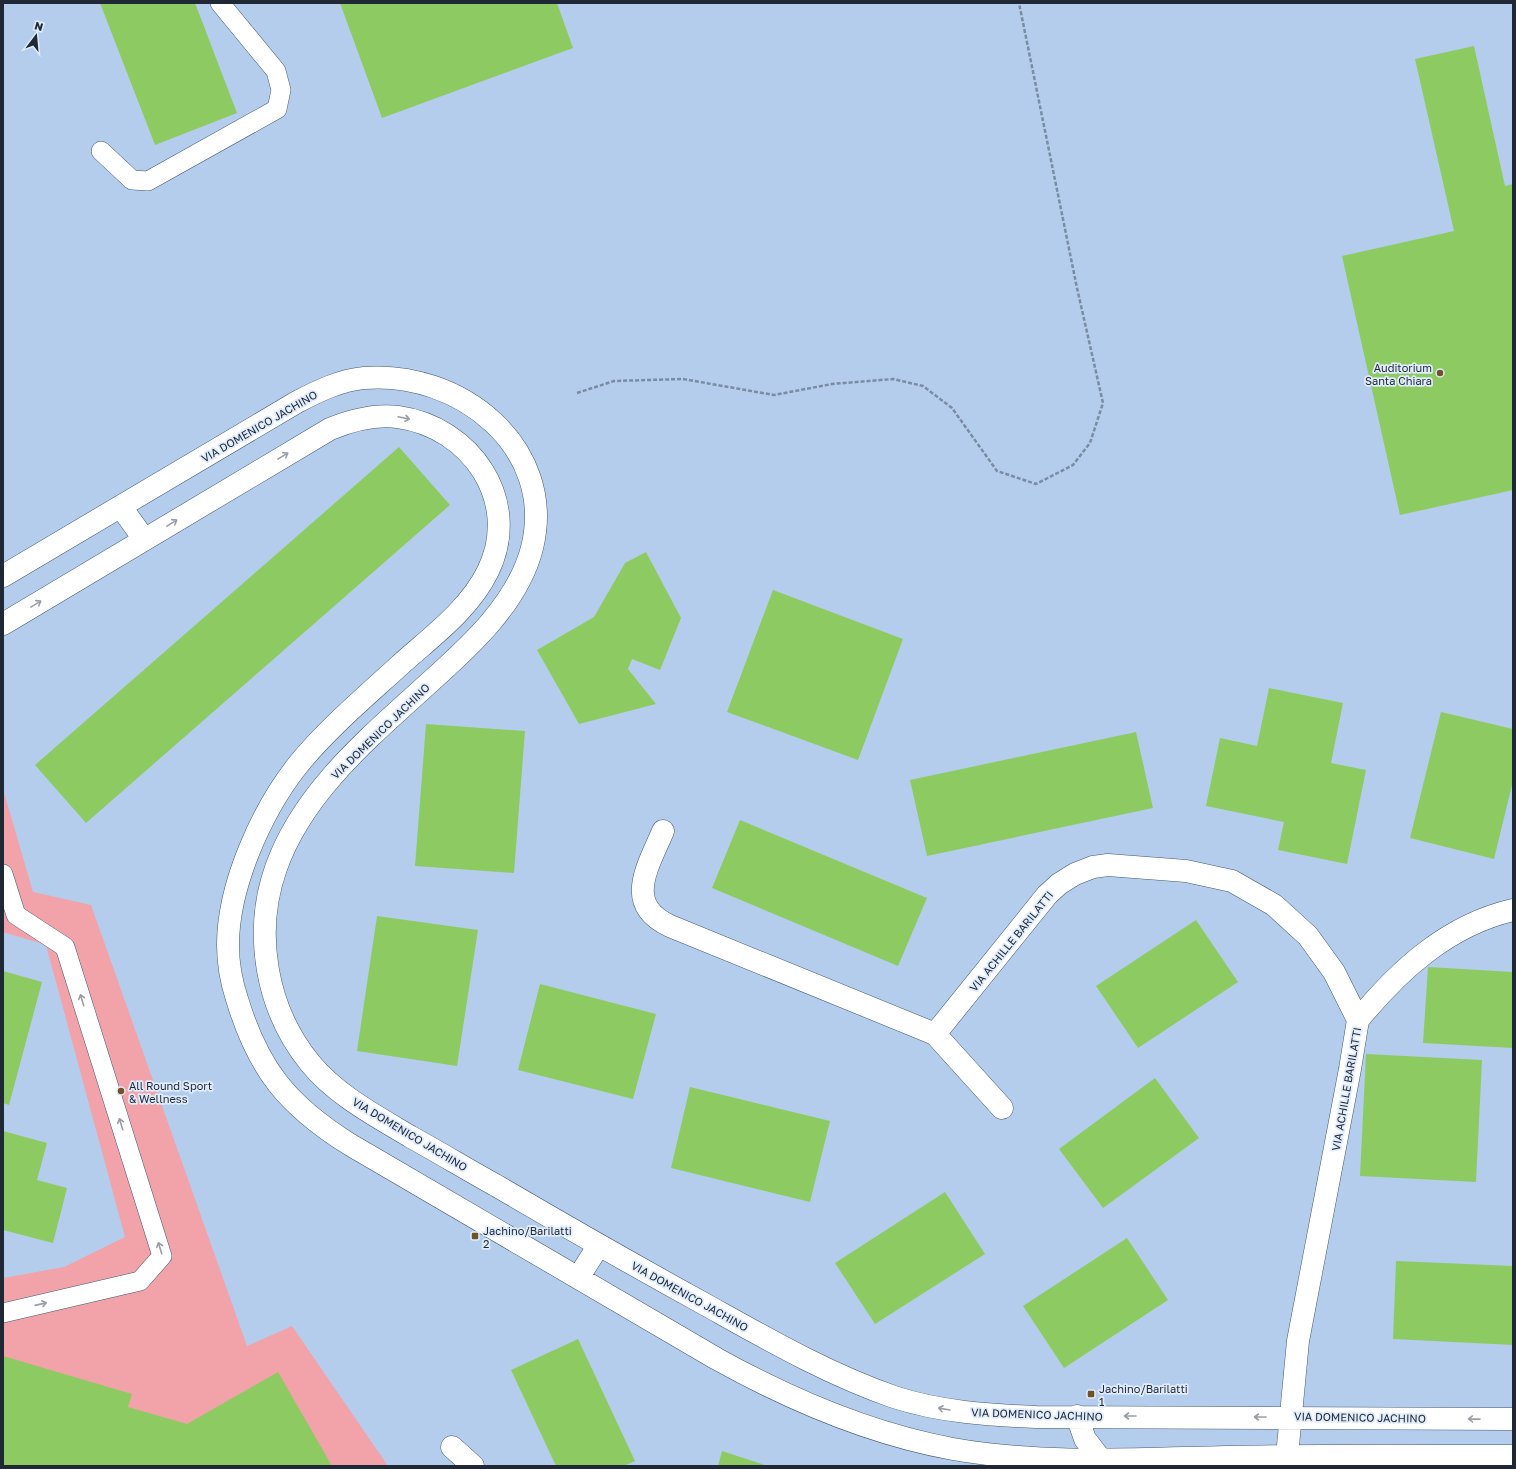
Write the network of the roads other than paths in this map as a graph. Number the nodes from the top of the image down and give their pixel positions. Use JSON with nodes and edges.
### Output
{"nodes":[{"id":1,"x":220,"y":3,"type":"edge"},
{"id":2,"x":101,"y":151,"type":"dead end"},
{"id":3,"x":121,"y":507,"type":"junction"},
{"id":4,"x":144,"y":539,"type":"junction"},
{"id":5,"x":3,"y":576,"type":"edge"},
{"id":6,"x":3,"y":624,"type":"edge"},
{"id":7,"x":663,"y":831,"type":"dead end"},
{"id":8,"x":3,"y":874,"type":"edge"},
{"id":9,"x":1513,"y":910,"type":"edge"},
{"id":10,"x":1358,"y":1020,"type":"junction"},
{"id":11,"x":935,"y":1034,"type":"junction"},
{"id":12,"x":1002,"y":1108,"type":"dead end"},
{"id":13,"x":599,"y":1245,"type":"junction"},
{"id":14,"x":578,"y":1278,"type":"junction"},
{"id":15,"x":3,"y":1313,"type":"edge"},
{"id":16,"x":1077,"y":1416,"type":"junction"},
{"id":17,"x":1290,"y":1417,"type":"junction"},
{"id":18,"x":1513,"y":1419,"type":"edge"},
{"id":19,"x":452,"y":1447,"type":"dead end"},
{"id":20,"x":1287,"y":1456,"type":"junction"},
{"id":21,"x":1513,"y":1456,"type":"edge"},
{"id":22,"x":1103,"y":1463,"type":"edge"},
{"id":23,"x":473,"y":1466,"type":"edge"}],
"edges":[{"from":1,"to":2,"type":"lane"},
{"from":3,"to":4,"type":"street"},
{"from":3,"to":5,"type":"street","name":"VIA DOMENICO JACHINO"},
{"from":3,"to":13,"type":"street","name":"VIA DOMENICO JACHINO"},
{"from":6,"to":4,"type":"street","one_way":true},
{"from":4,"to":14,"type":"street","one_way":true},
{"from":7,"to":11,"type":"street"},
{"from":15,"to":8,"type":"lane","one_way":true},
{"from":9,"to":10,"type":"street"},
{"from":10,"to":11,"type":"street","name":"VIA ACHILLE BARILATTI"},
{"from":10,"to":17,"type":"street","name":"VIA ACHILLE BARILATTI"},
{"from":11,"to":12,"type":"street"},
{"from":13,"to":14,"type":"street"},
{"from":16,"to":13,"type":"street","name":"VIA DOMENICO JACHINO","one_way":true},
{"from":14,"to":22,"type":"street"},
{"from":17,"to":16,"type":"street","name":"VIA DOMENICO JACHINO","one_way":true},
{"from":16,"to":22,"type":"street"},
{"from":18,"to":17,"type":"street","name":"VIA DOMENICO JACHINO","one_way":true},
{"from":17,"to":20,"type":"street","name":"VIA ACHILLE BARILATTI"},
{"from":19,"to":23,"type":"street"},
{"from":20,"to":21,"type":"street"},
{"from":20,"to":22,"type":"street"}]}
